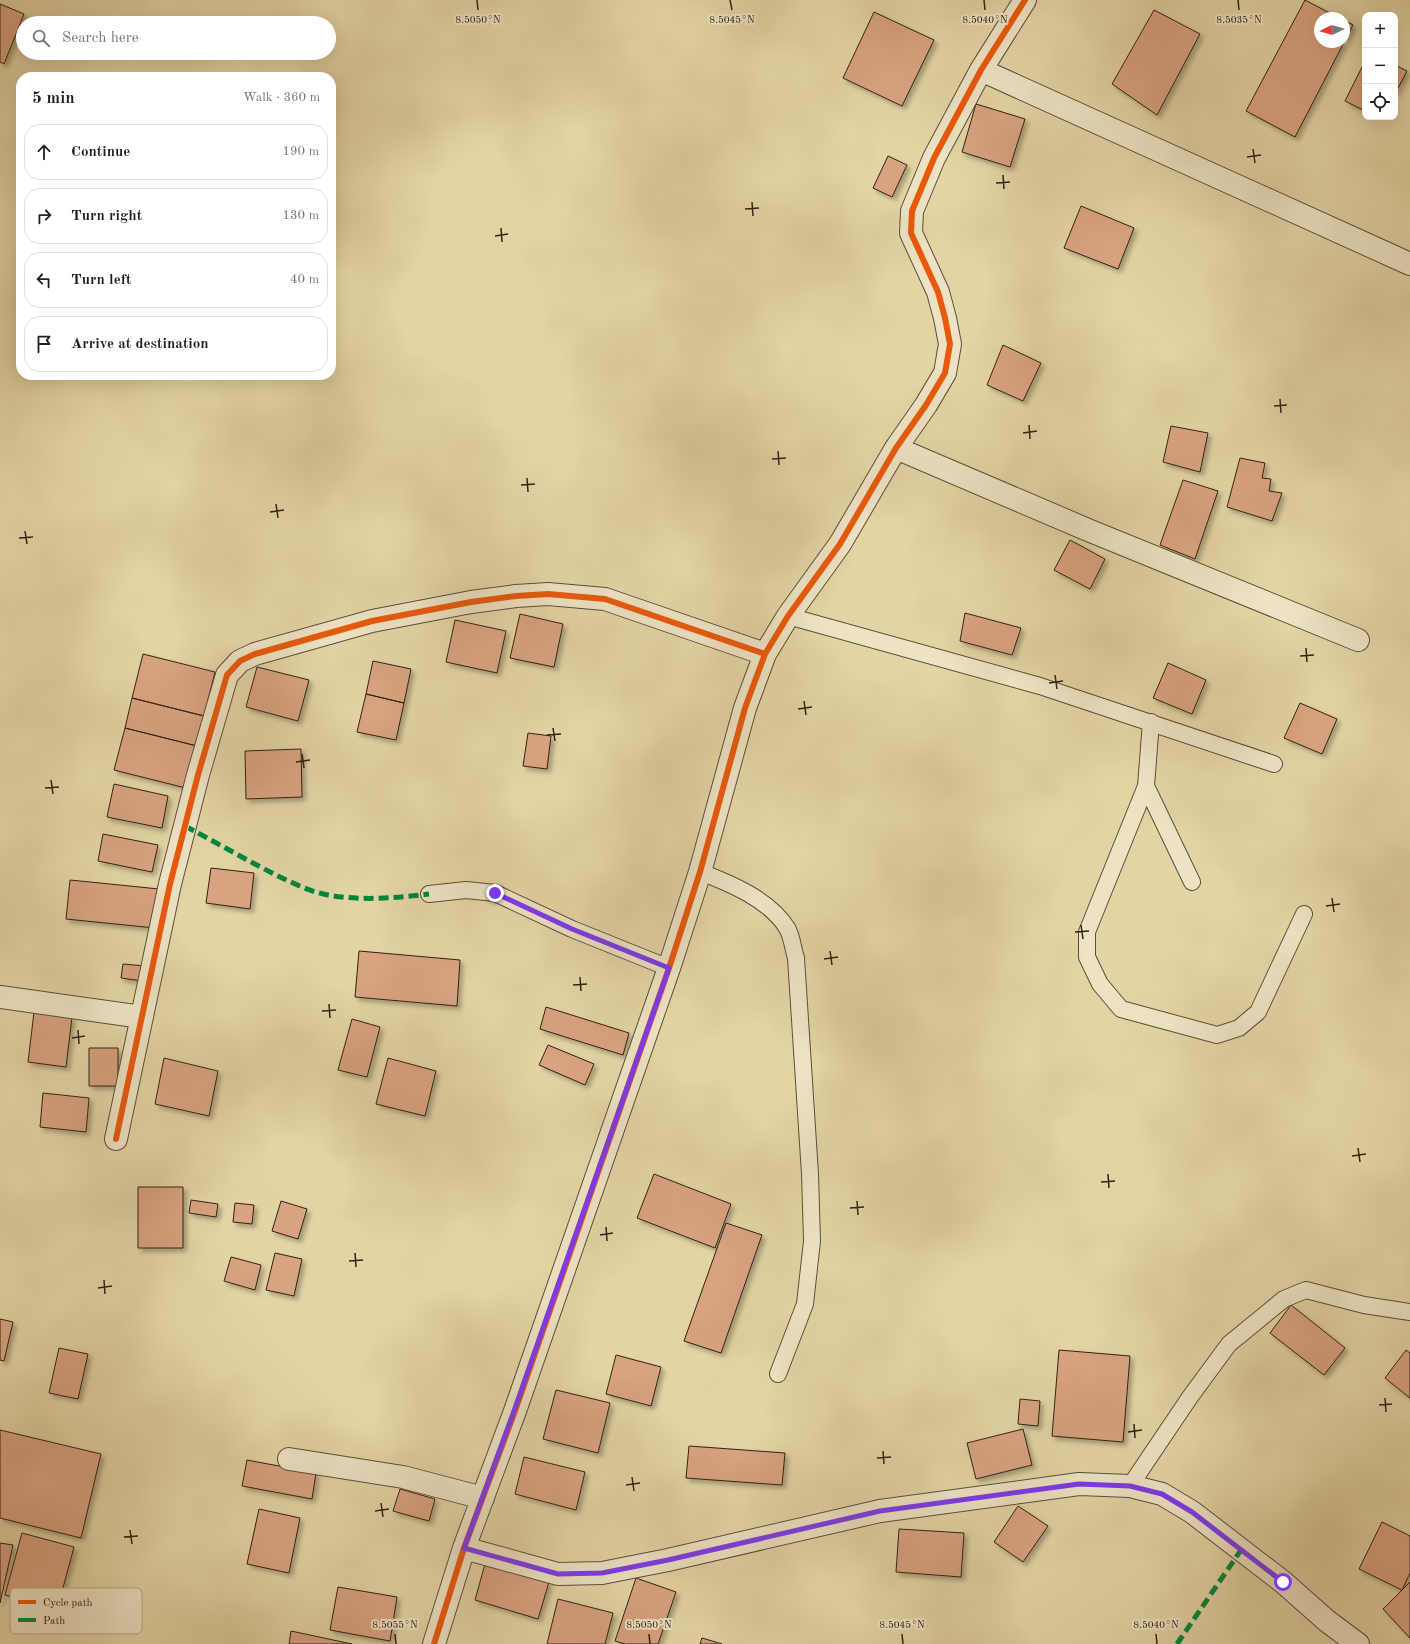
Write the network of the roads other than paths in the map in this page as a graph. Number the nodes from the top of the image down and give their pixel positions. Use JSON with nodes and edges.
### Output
{"nodes":[{"id":1,"x":1025,"y":0,"type":"edge"},
{"id":2,"x":981,"y":70,"type":"junction"},
{"id":3,"x":1410,"y":264,"type":"edge"},
{"id":4,"x":896,"y":448,"type":"junction"},
{"id":5,"x":788,"y":616,"type":"junction"},
{"id":6,"x":1358,"y":640,"type":"dead end"},
{"id":7,"x":765,"y":654,"type":"junction"},
{"id":8,"x":1151,"y":722,"type":"junction"},
{"id":9,"x":1274,"y":764,"type":"dead end"},
{"id":10,"x":1146,"y":786,"type":"junction"},
{"id":11,"x":700,"y":872,"type":"junction"},
{"id":12,"x":1192,"y":882,"type":"dead end"},
{"id":13,"x":429,"y":894,"type":"dead end"},
{"id":14,"x":1304,"y":914,"type":"dead end"},
{"id":15,"x":669,"y":968,"type":"junction"},
{"id":16,"x":0,"y":997,"type":"edge"},
{"id":17,"x":142,"y":1017,"type":"junction"},
{"id":18,"x":116,"y":1139,"type":"dead end"},
{"id":19,"x":1410,"y":1312,"type":"edge"},
{"id":20,"x":778,"y":1374,"type":"dead end"},
{"id":21,"x":289,"y":1459,"type":"dead end"},
{"id":22,"x":1130,"y":1486,"type":"junction"},
{"id":23,"x":483,"y":1498,"type":"junction"},
{"id":24,"x":464,"y":1548,"type":"junction"},
{"id":25,"x":434,"y":1644,"type":"edge"},
{"id":26,"x":1358,"y":1644,"type":"edge"}],
"edges":[{"from":1,"to":2,"type":"street"},
{"from":2,"to":3,"type":"street"},
{"from":2,"to":4,"type":"street"},
{"from":4,"to":5,"type":"street"},
{"from":4,"to":6,"type":"street"},
{"from":5,"to":7,"type":"street"},
{"from":5,"to":8,"type":"lane"},
{"from":7,"to":11,"type":"street"},
{"from":7,"to":17,"type":"street"},
{"from":8,"to":9,"type":"lane"},
{"from":8,"to":10,"type":"lane"},
{"from":10,"to":12,"type":"lane"},
{"from":10,"to":14,"type":"lane"},
{"from":11,"to":15,"type":"street"},
{"from":11,"to":20,"type":"lane"},
{"from":13,"to":15,"type":"lane"},
{"from":15,"to":23,"type":"street"},
{"from":16,"to":17,"type":"street"},
{"from":17,"to":18,"type":"street"},
{"from":19,"to":22,"type":"lane"},
{"from":21,"to":23,"type":"street"},
{"from":22,"to":24,"type":"street"},
{"from":22,"to":26,"type":"street"},
{"from":23,"to":24,"type":"street"},
{"from":24,"to":25,"type":"street"}]}
